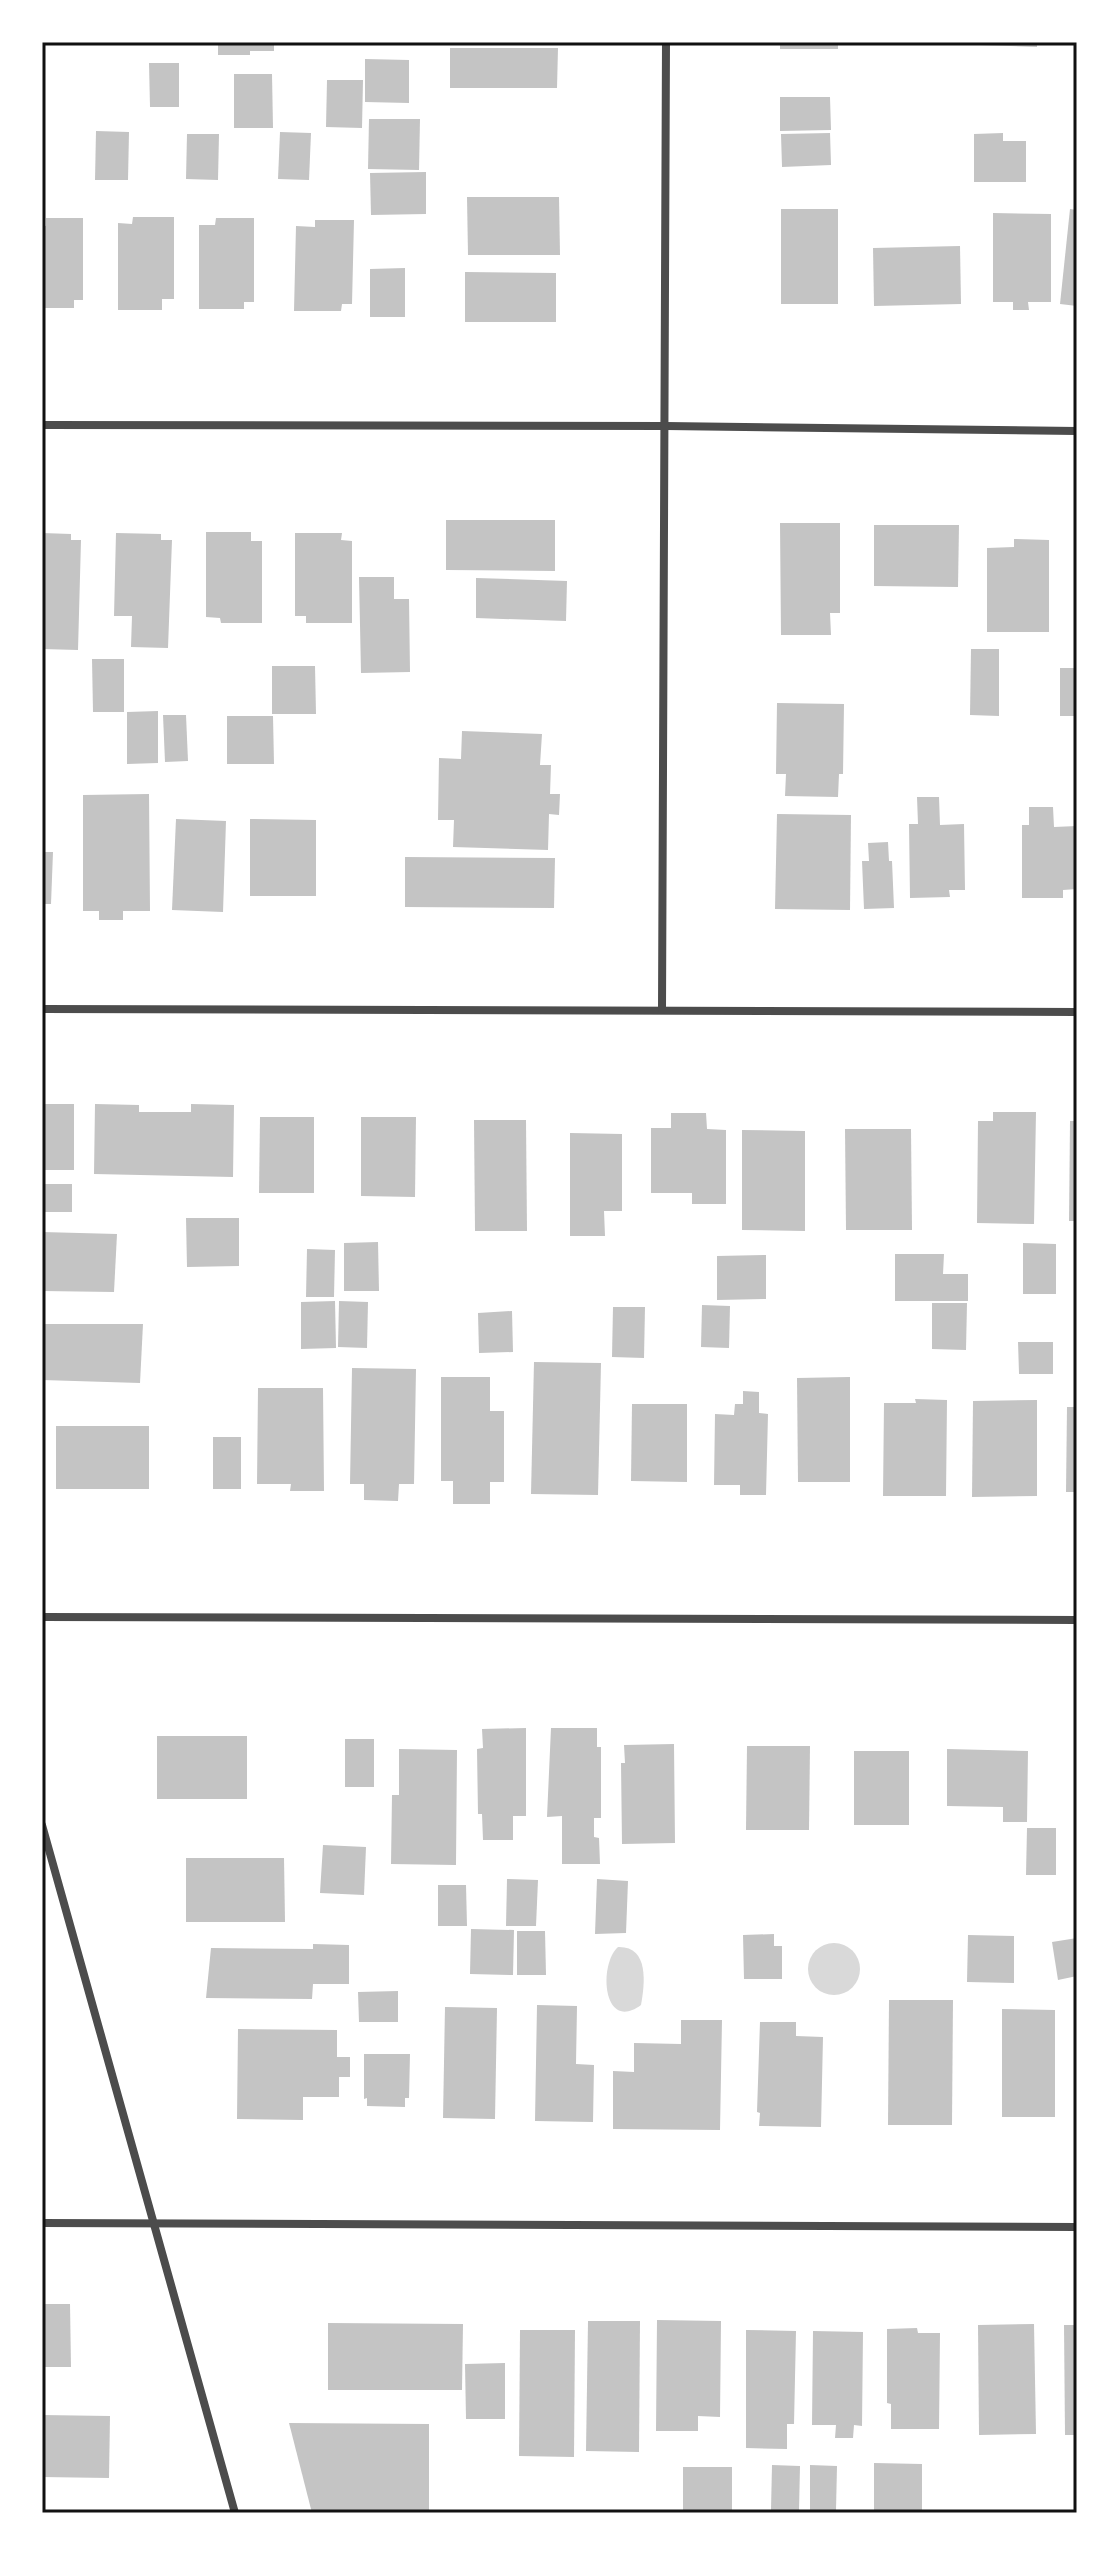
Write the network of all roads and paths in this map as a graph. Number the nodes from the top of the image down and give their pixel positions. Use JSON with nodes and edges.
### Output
{"nodes":[{"id":1,"x":666,"y":42,"type":"edge"},
{"id":2,"x":42,"y":425,"type":"edge"},
{"id":3,"x":666,"y":426,"type":"junction"},
{"id":4,"x":1077,"y":431,"type":"edge"},
{"id":5,"x":42,"y":1009,"type":"edge"},
{"id":6,"x":662,"y":1010,"type":"junction"},
{"id":7,"x":1077,"y":1012,"type":"edge"},
{"id":8,"x":42,"y":1617,"type":"edge"},
{"id":9,"x":1077,"y":1620,"type":"edge"},
{"id":10,"x":42,"y":1825,"type":"edge"},
{"id":11,"x":42,"y":2223,"type":"edge"},
{"id":12,"x":155,"y":2223,"type":"junction"},
{"id":13,"x":1077,"y":2227,"type":"edge"},
{"id":14,"x":235,"y":2513,"type":"edge"}],
"edges":[{"from":1,"to":3,"type":"street"},
{"from":2,"to":3,"type":"street"},
{"from":3,"to":4,"type":"street"},
{"from":3,"to":6,"type":"street"},
{"from":5,"to":6,"type":"street"},
{"from":6,"to":7,"type":"street"},
{"from":8,"to":9,"type":"street"},
{"from":10,"to":12,"type":"street"},
{"from":11,"to":12,"type":"street"},
{"from":12,"to":13,"type":"street"},
{"from":12,"to":14,"type":"street"}]}
